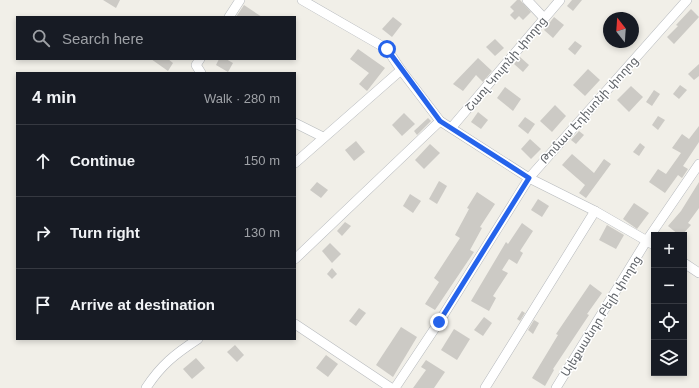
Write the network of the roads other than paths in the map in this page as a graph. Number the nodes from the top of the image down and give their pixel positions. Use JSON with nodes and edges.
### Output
{"nodes":[{"id":1,"x":240,"y":0,"type":"edge"},
{"id":2,"x":302,"y":0,"type":"edge"},
{"id":3,"x":527,"y":0,"type":"edge"},
{"id":4,"x":560,"y":0,"type":"edge"},
{"id":5,"x":687,"y":0,"type":"edge"},
{"id":6,"x":230,"y":16,"type":"edge"},
{"id":7,"x":544,"y":18,"type":"junction"},
{"id":8,"x":199,"y":60,"type":"edge"},
{"id":9,"x":401,"y":70,"type":"junction"},
{"id":10,"x":200,"y":72,"type":"edge"},
{"id":11,"x":440,"y":121,"type":"junction"},
{"id":12,"x":296,"y":124,"type":"edge"},
{"id":13,"x":452,"y":127,"type":"junction"},
{"id":14,"x":323,"y":137,"type":"junction"},
{"id":15,"x":296,"y":162,"type":"edge"},
{"id":16,"x":699,"y":164,"type":"edge"},
{"id":17,"x":529,"y":178,"type":"junction"},
{"id":18,"x":595,"y":211,"type":"junction"},
{"id":19,"x":657,"y":232,"type":"edge"},
{"id":20,"x":651,"y":242,"type":"edge"},
{"id":21,"x":296,"y":258,"type":"edge"},
{"id":22,"x":687,"y":266,"type":"edge"},
{"id":23,"x":699,"y":273,"type":"edge"},
{"id":24,"x":296,"y":325,"type":"edge"},
{"id":25,"x":197,"y":340,"type":"edge"},
{"id":26,"x":146,"y":388,"type":"edge"},
{"id":27,"x":390,"y":388,"type":"edge"},
{"id":28,"x":395,"y":388,"type":"edge"},
{"id":29,"x":485,"y":388,"type":"edge"},
{"id":30,"x":556,"y":388,"type":"edge"}],
"edges":[{"from":1,"to":6,"type":"street"},
{"from":2,"to":9,"type":"street"},
{"from":3,"to":7,"type":"street"},
{"from":4,"to":7,"type":"street","name":"Շառլ Կուլոնի փողոց"},
{"from":5,"to":17,"type":"street","name":"Թոմաս Էդիսոնի փողոց"},
{"from":7,"to":13,"type":"street","name":"Շառլ Կուլոնի փողոց"},
{"from":8,"to":10,"type":"street"},
{"from":9,"to":11,"type":"street"},
{"from":9,"to":14,"type":"street"},
{"from":11,"to":13,"type":"street"},
{"from":11,"to":21,"type":"street"},
{"from":12,"to":14,"type":"street"},
{"from":13,"to":17,"type":"street"},
{"from":14,"to":15,"type":"street"},
{"from":16,"to":19,"type":"street","name":"Ալեքսանդր Բելի փողոց"},
{"from":17,"to":18,"type":"street"},
{"from":17,"to":28,"type":"street","name":"Թոմաս Էդիսոնի փողոց"},
{"from":18,"to":20,"type":"street"},
{"from":18,"to":29,"type":"street"},
{"from":20,"to":30,"type":"street","name":"Ալեքսանդր Բելի փողոց"},
{"from":22,"to":23,"type":"street"},
{"from":24,"to":27,"type":"street"},
{"from":25,"to":26,"type":"street"}]}
